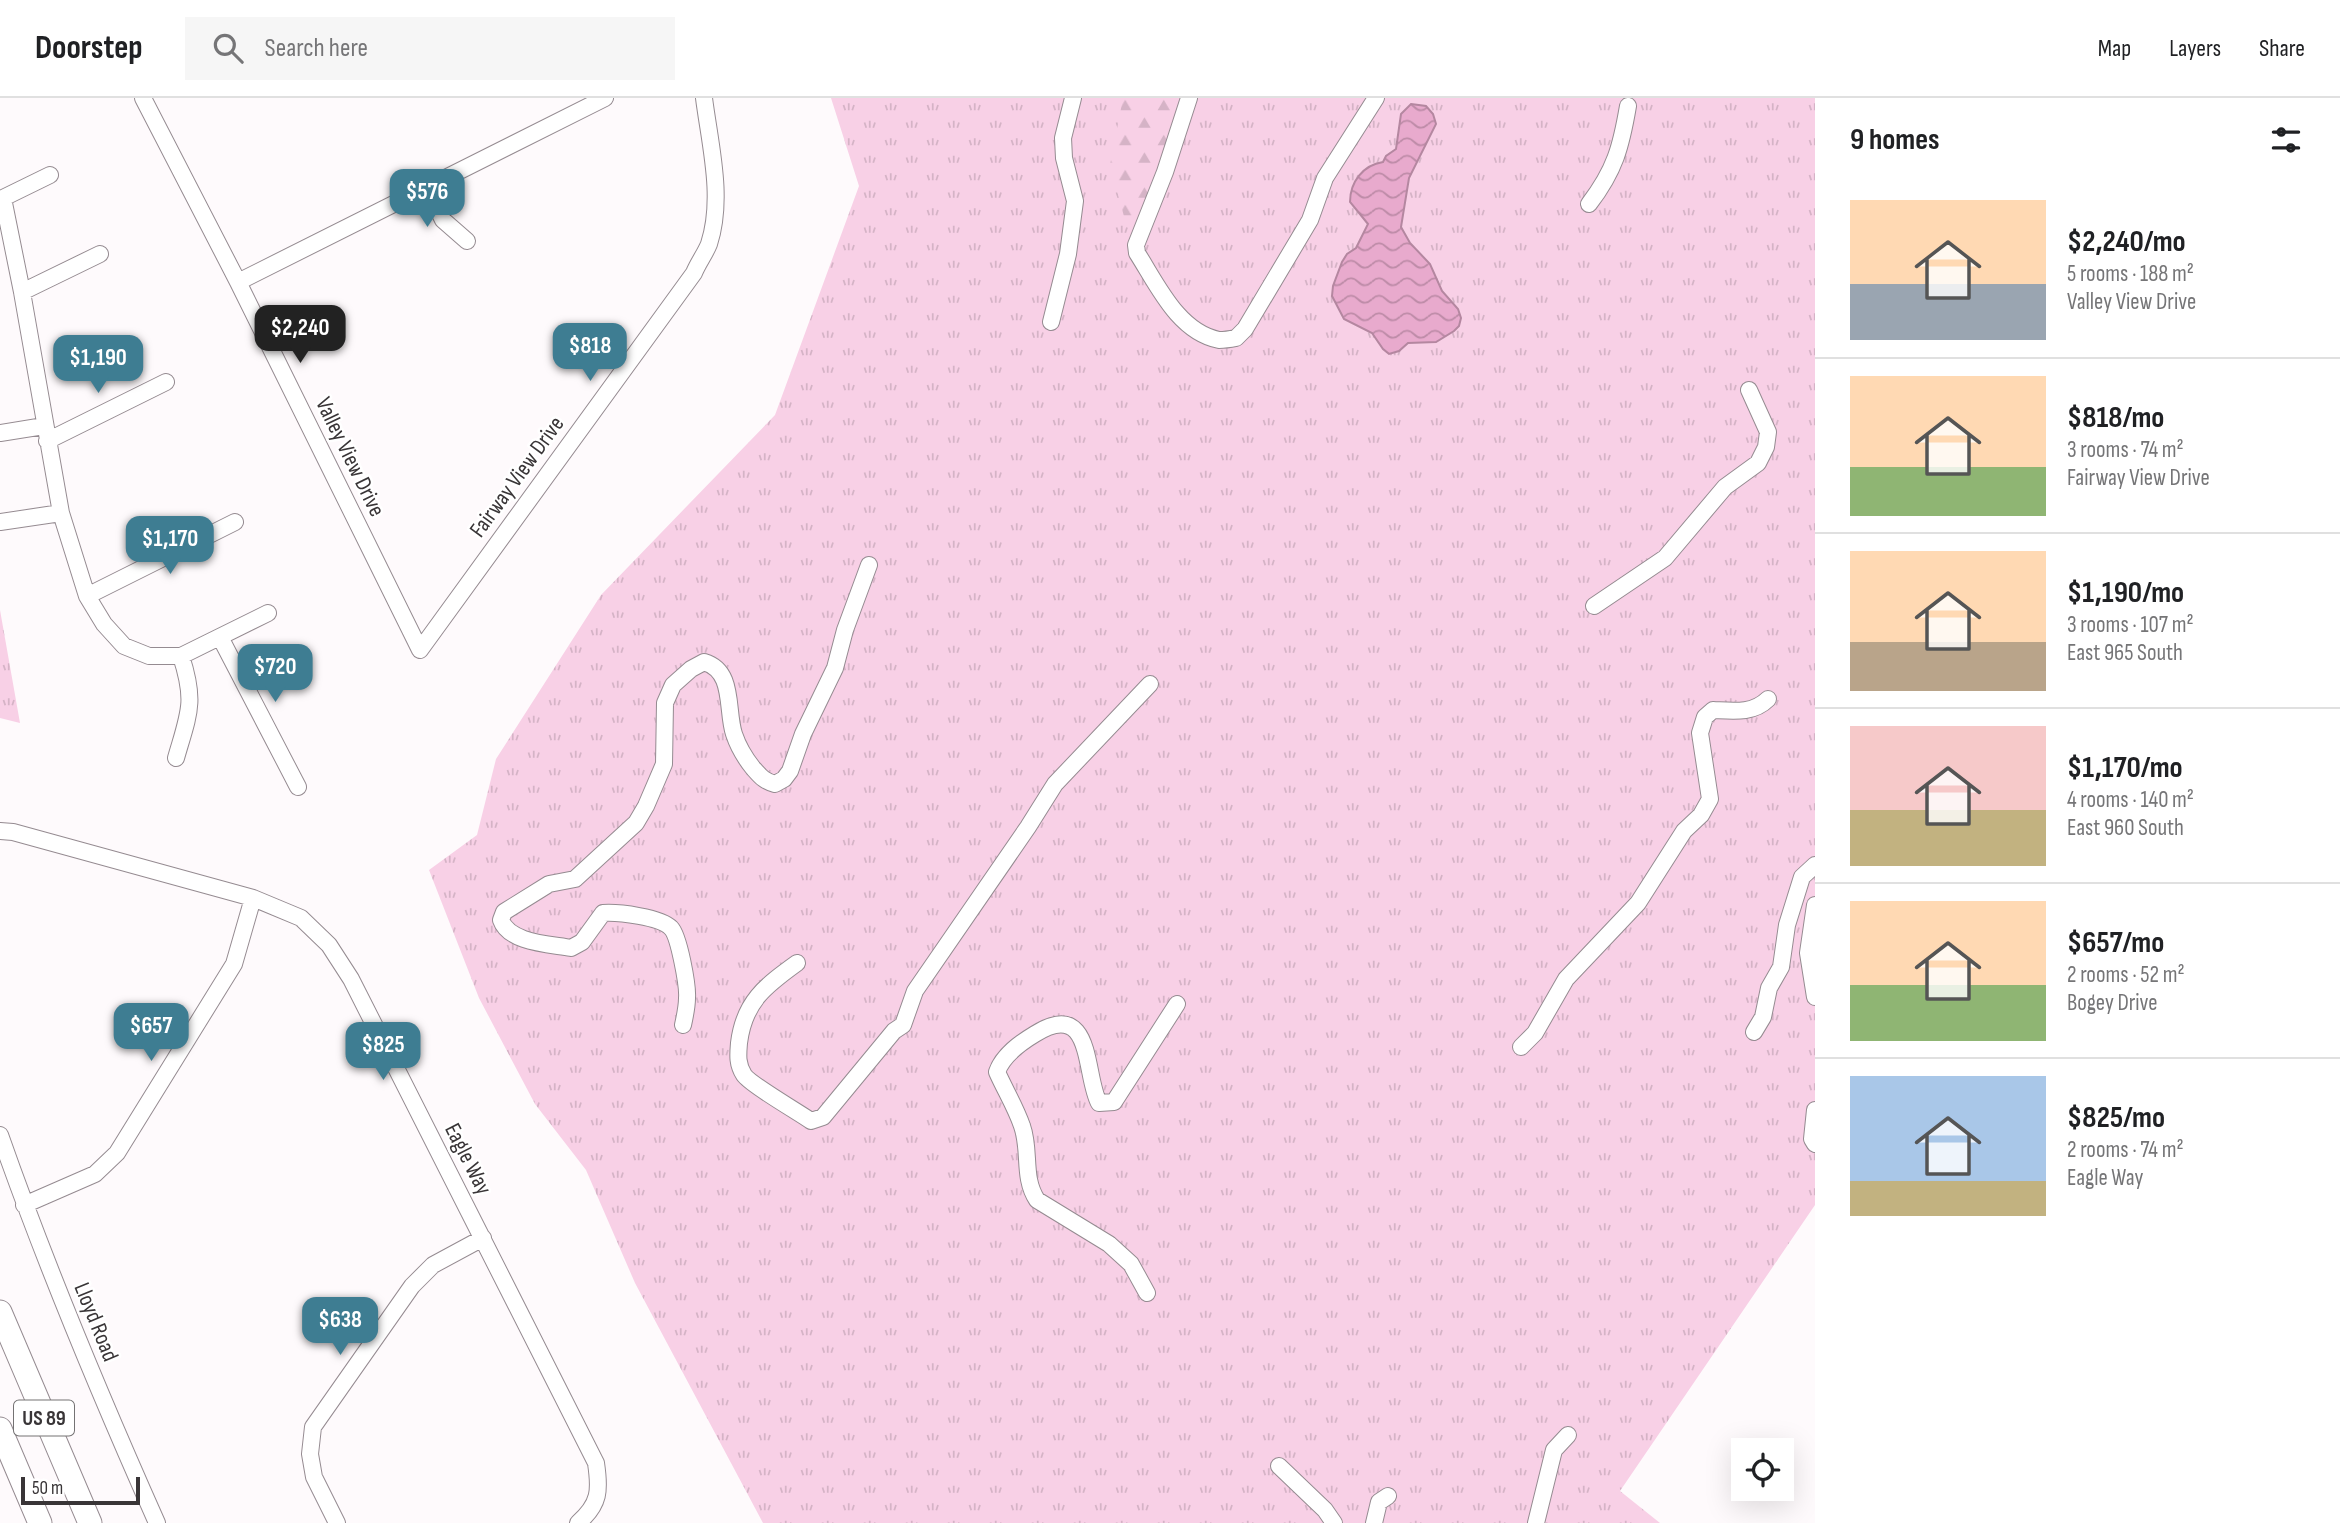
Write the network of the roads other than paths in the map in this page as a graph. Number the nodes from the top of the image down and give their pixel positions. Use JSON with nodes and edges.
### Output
{"nodes":[{"id":1,"x":144,"y":98,"type":"edge"},
{"id":2,"x":606,"y":98,"type":"edge"},
{"id":3,"x":704,"y":98,"type":"edge"},
{"id":4,"x":1073,"y":98,"type":"edge"},
{"id":5,"x":1189,"y":98,"type":"edge"},
{"id":6,"x":1376,"y":98,"type":"edge"},
{"id":7,"x":1628,"y":106,"type":"dead end"},
{"id":8,"x":50,"y":175,"type":"dead end"},
{"id":9,"x":427,"y":187,"type":"junction"},
{"id":10,"x":1589,"y":204,"type":"dead end"},
{"id":11,"x":467,"y":241,"type":"dead end"},
{"id":12,"x":100,"y":254,"type":"dead end"},
{"id":13,"x":239,"y":282,"type":"junction"},
{"id":14,"x":22,"y":292,"type":"junction"},
{"id":15,"x":1051,"y":322,"type":"dead end"},
{"id":16,"x":166,"y":383,"type":"dead end"},
{"id":17,"x":1749,"y":390,"type":"dead end"},
{"id":18,"x":0,"y":433,"type":"edge"},
{"id":19,"x":46,"y":433,"type":"junction"},
{"id":20,"x":61,"y":513,"type":"junction"},
{"id":21,"x":0,"y":522,"type":"edge"},
{"id":22,"x":235,"y":522,"type":"dead end"},
{"id":23,"x":869,"y":565,"type":"dead end"},
{"id":24,"x":87,"y":596,"type":"junction"},
{"id":25,"x":1594,"y":606,"type":"dead end"},
{"id":26,"x":268,"y":613,"type":"dead end"},
{"id":27,"x":220,"y":637,"type":"junction"},
{"id":28,"x":420,"y":650,"type":"joint"},
{"id":29,"x":181,"y":656,"type":"junction"},
{"id":30,"x":1150,"y":684,"type":"dead end"},
{"id":31,"x":1768,"y":699,"type":"dead end"},
{"id":32,"x":176,"y":758,"type":"dead end"},
{"id":33,"x":298,"y":787,"type":"dead end"},
{"id":34,"x":0,"y":831,"type":"edge"},
{"id":35,"x":1815,"y":865,"type":"edge"},
{"id":36,"x":253,"y":898,"type":"junction"},
{"id":37,"x":1815,"y":905,"type":"edge"},
{"id":38,"x":797,"y":963,"type":"dead end"},
{"id":39,"x":1815,"y":997,"type":"edge"},
{"id":40,"x":1177,"y":1004,"type":"dead end"},
{"id":41,"x":683,"y":1025,"type":"dead end"},
{"id":42,"x":1754,"y":1032,"type":"dead end"},
{"id":43,"x":1521,"y":1047,"type":"dead end"},
{"id":44,"x":1815,"y":1110,"type":"edge"},
{"id":45,"x":0,"y":1135,"type":"edge"},
{"id":46,"x":1815,"y":1144,"type":"edge"},
{"id":47,"x":24,"y":1205,"type":"junction"},
{"id":48,"x":483,"y":1238,"type":"junction"},
{"id":49,"x":1147,"y":1293,"type":"dead end"},
{"id":50,"x":0,"y":1312,"type":"edge"},
{"id":51,"x":0,"y":1429,"type":"edge"},
{"id":52,"x":1568,"y":1435,"type":"dead end"},
{"id":53,"x":1279,"y":1466,"type":"dead end"},
{"id":54,"x":1388,"y":1496,"type":"dead end"},
{"id":55,"x":40,"y":1523,"type":"edge"},
{"id":56,"x":90,"y":1523,"type":"edge"},
{"id":57,"x":156,"y":1523,"type":"edge"},
{"id":58,"x":338,"y":1523,"type":"edge"},
{"id":59,"x":578,"y":1523,"type":"edge"},
{"id":60,"x":1334,"y":1523,"type":"edge"},
{"id":61,"x":1374,"y":1523,"type":"edge"},
{"id":62,"x":1536,"y":1523,"type":"edge"}],
"edges":[{"from":1,"to":13,"type":"street","name":"Valley View Drive"},
{"from":2,"to":9,"type":"street"},
{"from":3,"to":28,"type":"street","name":"Fairway View Drive"},
{"from":4,"to":15,"type":"street"},
{"from":5,"to":6,"type":"street"},
{"from":7,"to":10,"type":"street"},
{"from":8,"to":14,"type":"street"},
{"from":9,"to":11,"type":"street"},
{"from":9,"to":13,"type":"street"},
{"from":12,"to":14,"type":"street"},
{"from":13,"to":28,"type":"street","name":"Valley View Drive"},
{"from":14,"to":19,"type":"street"},
{"from":16,"to":19,"type":"street"},
{"from":17,"to":25,"type":"street"},
{"from":18,"to":19,"type":"street"},
{"from":19,"to":20,"type":"street"},
{"from":20,"to":21,"type":"street"},
{"from":20,"to":24,"type":"street"},
{"from":22,"to":24,"type":"street"},
{"from":23,"to":41,"type":"street"},
{"from":24,"to":29,"type":"street"},
{"from":26,"to":27,"type":"street"},
{"from":27,"to":29,"type":"street"},
{"from":27,"to":33,"type":"street"},
{"from":29,"to":32,"type":"street"},
{"from":30,"to":38,"type":"street"},
{"from":31,"to":43,"type":"street"},
{"from":34,"to":36,"type":"street","name":"Eagle Way"},
{"from":35,"to":42,"type":"street"},
{"from":36,"to":47,"type":"street"},
{"from":36,"to":48,"type":"street","name":"Eagle Way"},
{"from":37,"to":39,"type":"street"},
{"from":40,"to":49,"type":"street"},
{"from":44,"to":46,"type":"street"},
{"from":45,"to":47,"type":"street","name":"Lloyd Road"},
{"from":47,"to":57,"type":"street","name":"Lloyd Road"},
{"from":48,"to":58,"type":"street"},
{"from":48,"to":59,"type":"street","name":"Eagle Way"},
{"from":50,"to":56,"type":"highway","number":"US 89"},
{"from":51,"to":55,"type":"highway","number":"US 89"},
{"from":52,"to":62,"type":"street"},
{"from":53,"to":60,"type":"street"},
{"from":54,"to":61,"type":"street"}]}
